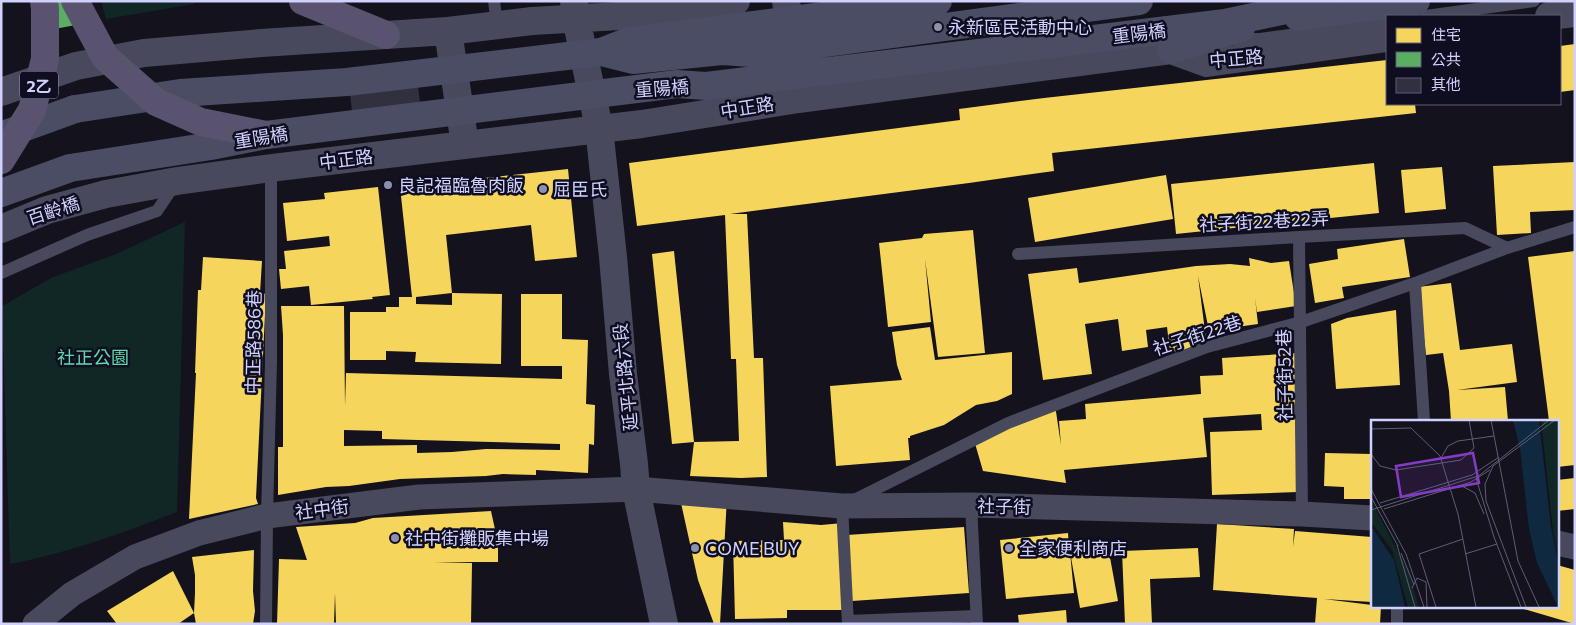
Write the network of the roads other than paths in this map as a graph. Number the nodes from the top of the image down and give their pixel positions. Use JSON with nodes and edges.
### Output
{"nodes":[{"id":1,"x":44,"y":1,"type":"edge"},
{"id":2,"x":75,"y":1,"type":"edge"},
{"id":3,"x":304,"y":1,"type":"edge"},
{"id":4,"x":736,"y":1,"type":"edge"},
{"id":5,"x":786,"y":1,"type":"edge"},
{"id":6,"x":938,"y":1,"type":"edge"},
{"id":7,"x":1139,"y":1,"type":"edge"},
{"id":8,"x":1328,"y":1,"type":"edge"},
{"id":9,"x":1416,"y":1,"type":"edge"},
{"id":10,"x":1534,"y":1,"type":"edge"},
{"id":11,"x":575,"y":10,"type":"edge"},
{"id":12,"x":496,"y":13,"type":"edge"},
{"id":13,"x":1575,"y":13,"type":"edge"},
{"id":14,"x":1433,"y":15,"type":"edge"},
{"id":15,"x":1558,"y":15,"type":"edge"},
{"id":16,"x":1386,"y":22,"type":"edge"},
{"id":17,"x":448,"y":31,"type":"junction"},
{"id":18,"x":386,"y":35,"type":"junction"},
{"id":19,"x":1386,"y":38,"type":"edge"},
{"id":20,"x":1207,"y":39,"type":"junction"},
{"id":21,"x":1171,"y":50,"type":"junction"},
{"id":22,"x":601,"y":52,"type":"junction"},
{"id":23,"x":751,"y":54,"type":"junction"},
{"id":24,"x":677,"y":84,"type":"junction"},
{"id":25,"x":1,"y":92,"type":"edge"},
{"id":26,"x":798,"y":99,"type":"junction"},
{"id":27,"x":599,"y":128,"type":"junction"},
{"id":28,"x":266,"y":135,"type":"junction"},
{"id":29,"x":1,"y":136,"type":"edge"},
{"id":30,"x":465,"y":145,"type":"junction"},
{"id":31,"x":1,"y":160,"type":"edge"},
{"id":32,"x":271,"y":168,"type":"junction"},
{"id":33,"x":177,"y":181,"type":"junction"},
{"id":34,"x":1,"y":193,"type":"edge"},
{"id":35,"x":106,"y":194,"type":"joint"},
{"id":36,"x":1575,"y":227,"type":"edge"},
{"id":37,"x":1,"y":229,"type":"edge"},
{"id":38,"x":1299,"y":236,"type":"junction"},
{"id":39,"x":1507,"y":248,"type":"junction"},
{"id":40,"x":1018,"y":254,"type":"dead end"},
{"id":41,"x":1,"y":273,"type":"edge"},
{"id":42,"x":1415,"y":283,"type":"junction"},
{"id":43,"x":1300,"y":322,"type":"junction"},
{"id":44,"x":1424,"y":420,"type":"edge"},
{"id":45,"x":636,"y":489,"type":"junction"},
{"id":46,"x":970,"y":505,"type":"junction"},
{"id":47,"x":842,"y":506,"type":"junction"},
{"id":48,"x":1302,"y":514,"type":"junction"},
{"id":49,"x":267,"y":516,"type":"junction"},
{"id":50,"x":1371,"y":518,"type":"edge"},
{"id":51,"x":1558,"y":543,"type":"edge"},
{"id":52,"x":1575,"y":547,"type":"edge"},
{"id":53,"x":1397,"y":608,"type":"edge"},
{"id":54,"x":977,"y":620,"type":"edge"},
{"id":55,"x":848,"y":622,"type":"edge"},
{"id":56,"x":35,"y":624,"type":"edge"},
{"id":57,"x":266,"y":624,"type":"edge"},
{"id":58,"x":664,"y":624,"type":"edge"},
{"id":59,"x":1397,"y":624,"type":"edge"}],
"edges":[{"from":1,"to":31,"type":"main road","number":"2乙","bridge":true},
{"from":2,"to":28,"type":"main road","bridge":true},
{"from":3,"to":18,"type":"main road"},
{"from":4,"to":11,"type":"street"},
{"from":5,"to":26,"type":"street"},
{"from":6,"to":22,"type":"main road","bridge":true},
{"from":7,"to":23,"type":"main road","bridge":true},
{"from":8,"to":24,"type":"main road","name":"重陽橋","bridge":true},
{"from":9,"to":20,"type":"main road"},
{"from":10,"to":14,"type":"lane"},
{"from":11,"to":12,"type":"street"},
{"from":11,"to":27,"type":"street","name":"延平北路六段"},
{"from":12,"to":17,"type":"street"},
{"from":13,"to":15,"type":"street"},
{"from":16,"to":20,"type":"lane"},
{"from":17,"to":18,"type":"street"},
{"from":17,"to":30,"type":"street"},
{"from":18,"to":25,"type":"street"},
{"from":19,"to":21,"type":"street","name":"中正路"},
{"from":20,"to":21,"type":"main road"},
{"from":21,"to":26,"type":"street","name":"中正路"},
{"from":22,"to":23,"type":"main road"},
{"from":22,"to":29,"type":"main road","bridge":true},
{"from":23,"to":24,"type":"main road"},
{"from":24,"to":28,"type":"main road","name":"重陽橋","bridge":true},
{"from":26,"to":27,"type":"street","name":"中正路"},
{"from":27,"to":30,"type":"street","name":"中正路"},
{"from":27,"to":45,"type":"street","name":"延平北路六段"},
{"from":28,"to":34,"type":"main road","name":"重陽橋"},
{"from":30,"to":32,"type":"street","name":"中正路"},
{"from":32,"to":33,"type":"street","name":"中正路"},
{"from":32,"to":49,"type":"lane","name":"中正路586巷"},
{"from":33,"to":35,"type":"street","name":"中正路"},
{"from":33,"to":41,"type":"lane"},
{"from":35,"to":37,"type":"street","name":"百齡橋"},
{"from":36,"to":39,"type":"lane","name":"社子街22巷"},
{"from":38,"to":39,"type":"lane","name":"社子街22巷22弄"},
{"from":38,"to":40,"type":"lane","name":"社子街22巷22弄"},
{"from":38,"to":43,"type":"lane","name":"社子街52巷"},
{"from":39,"to":42,"type":"lane","name":"社子街22巷"},
{"from":42,"to":43,"type":"lane","name":"社子街22巷"},
{"from":42,"to":44,"type":"lane"},
{"from":43,"to":47,"type":"lane","name":"社子街22巷"},
{"from":43,"to":48,"type":"lane","name":"社子街52巷"},
{"from":45,"to":47,"type":"street","name":"社子街"},
{"from":45,"to":49,"type":"street","name":"社中街"},
{"from":45,"to":58,"type":"street","name":"延平北路六段"},
{"from":46,"to":47,"type":"street","name":"社子街"},
{"from":46,"to":48,"type":"street","name":"社子街"},
{"from":46,"to":54,"type":"lane"},
{"from":47,"to":55,"type":"lane"},
{"from":48,"to":50,"type":"street","name":"社子街"},
{"from":49,"to":56,"type":"street","name":"社中街"},
{"from":49,"to":57,"type":"lane","name":"中正路586巷"},
{"from":51,"to":52,"type":"street"},
{"from":53,"to":59,"type":"lane"},
{"from":54,"to":55,"type":"lane"}]}
